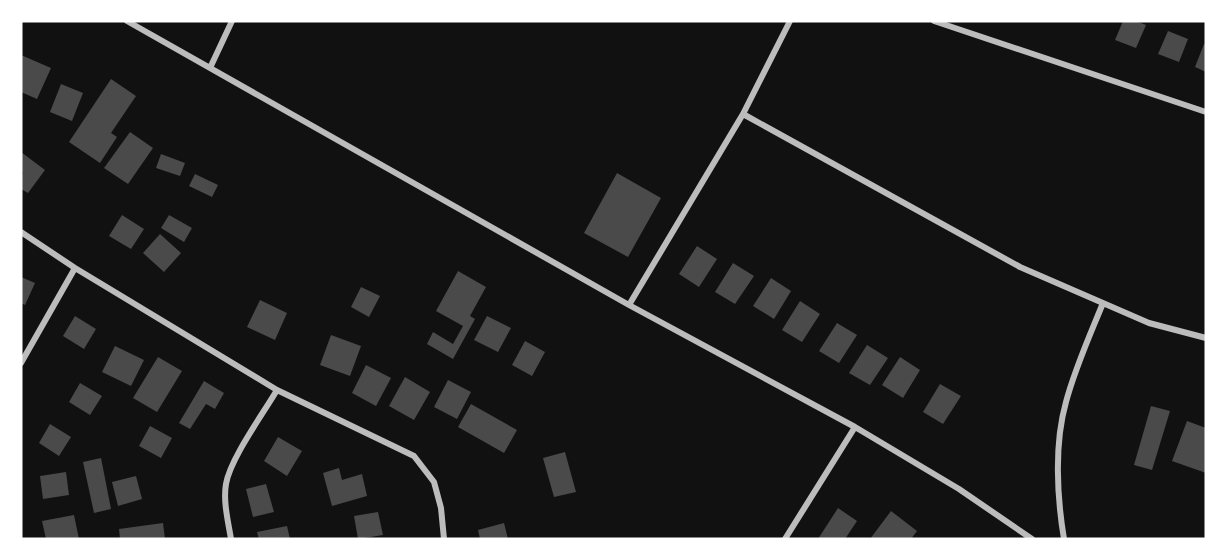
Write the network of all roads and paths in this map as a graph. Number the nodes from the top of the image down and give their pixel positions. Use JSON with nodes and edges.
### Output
{"nodes":[{"id":1,"x":127,"y":21,"type":"edge"},
{"id":2,"x":232,"y":21,"type":"edge"},
{"id":3,"x":790,"y":21,"type":"edge"},
{"id":4,"x":934,"y":21,"type":"edge"},
{"id":5,"x":210,"y":68,"type":"junction"},
{"id":6,"x":1206,"y":112,"type":"edge"},
{"id":7,"x":743,"y":114,"type":"junction"},
{"id":8,"x":21,"y":232,"type":"edge"},
{"id":9,"x":75,"y":268,"type":"junction"},
{"id":10,"x":1103,"y":303,"type":"junction"},
{"id":11,"x":629,"y":305,"type":"junction"},
{"id":12,"x":1206,"y":338,"type":"edge"},
{"id":13,"x":21,"y":363,"type":"edge"},
{"id":14,"x":277,"y":390,"type":"junction"},
{"id":15,"x":855,"y":427,"type":"junction"},
{"id":16,"x":231,"y":539,"type":"edge"},
{"id":17,"x":444,"y":539,"type":"edge"},
{"id":18,"x":785,"y":539,"type":"edge"},
{"id":19,"x":1032,"y":539,"type":"edge"},
{"id":20,"x":1064,"y":539,"type":"edge"}],
"edges":[{"from":1,"to":5,"type":"street"},
{"from":2,"to":5,"type":"street"},
{"from":3,"to":7,"type":"street"},
{"from":4,"to":6,"type":"street"},
{"from":5,"to":11,"type":"street"},
{"from":7,"to":10,"type":"street"},
{"from":7,"to":11,"type":"street"},
{"from":8,"to":9,"type":"street"},
{"from":9,"to":13,"type":"street"},
{"from":9,"to":14,"type":"street"},
{"from":10,"to":12,"type":"street"},
{"from":10,"to":20,"type":"street"},
{"from":11,"to":15,"type":"street"},
{"from":14,"to":16,"type":"street"},
{"from":14,"to":17,"type":"street"},
{"from":15,"to":18,"type":"street"},
{"from":15,"to":19,"type":"street"}]}
